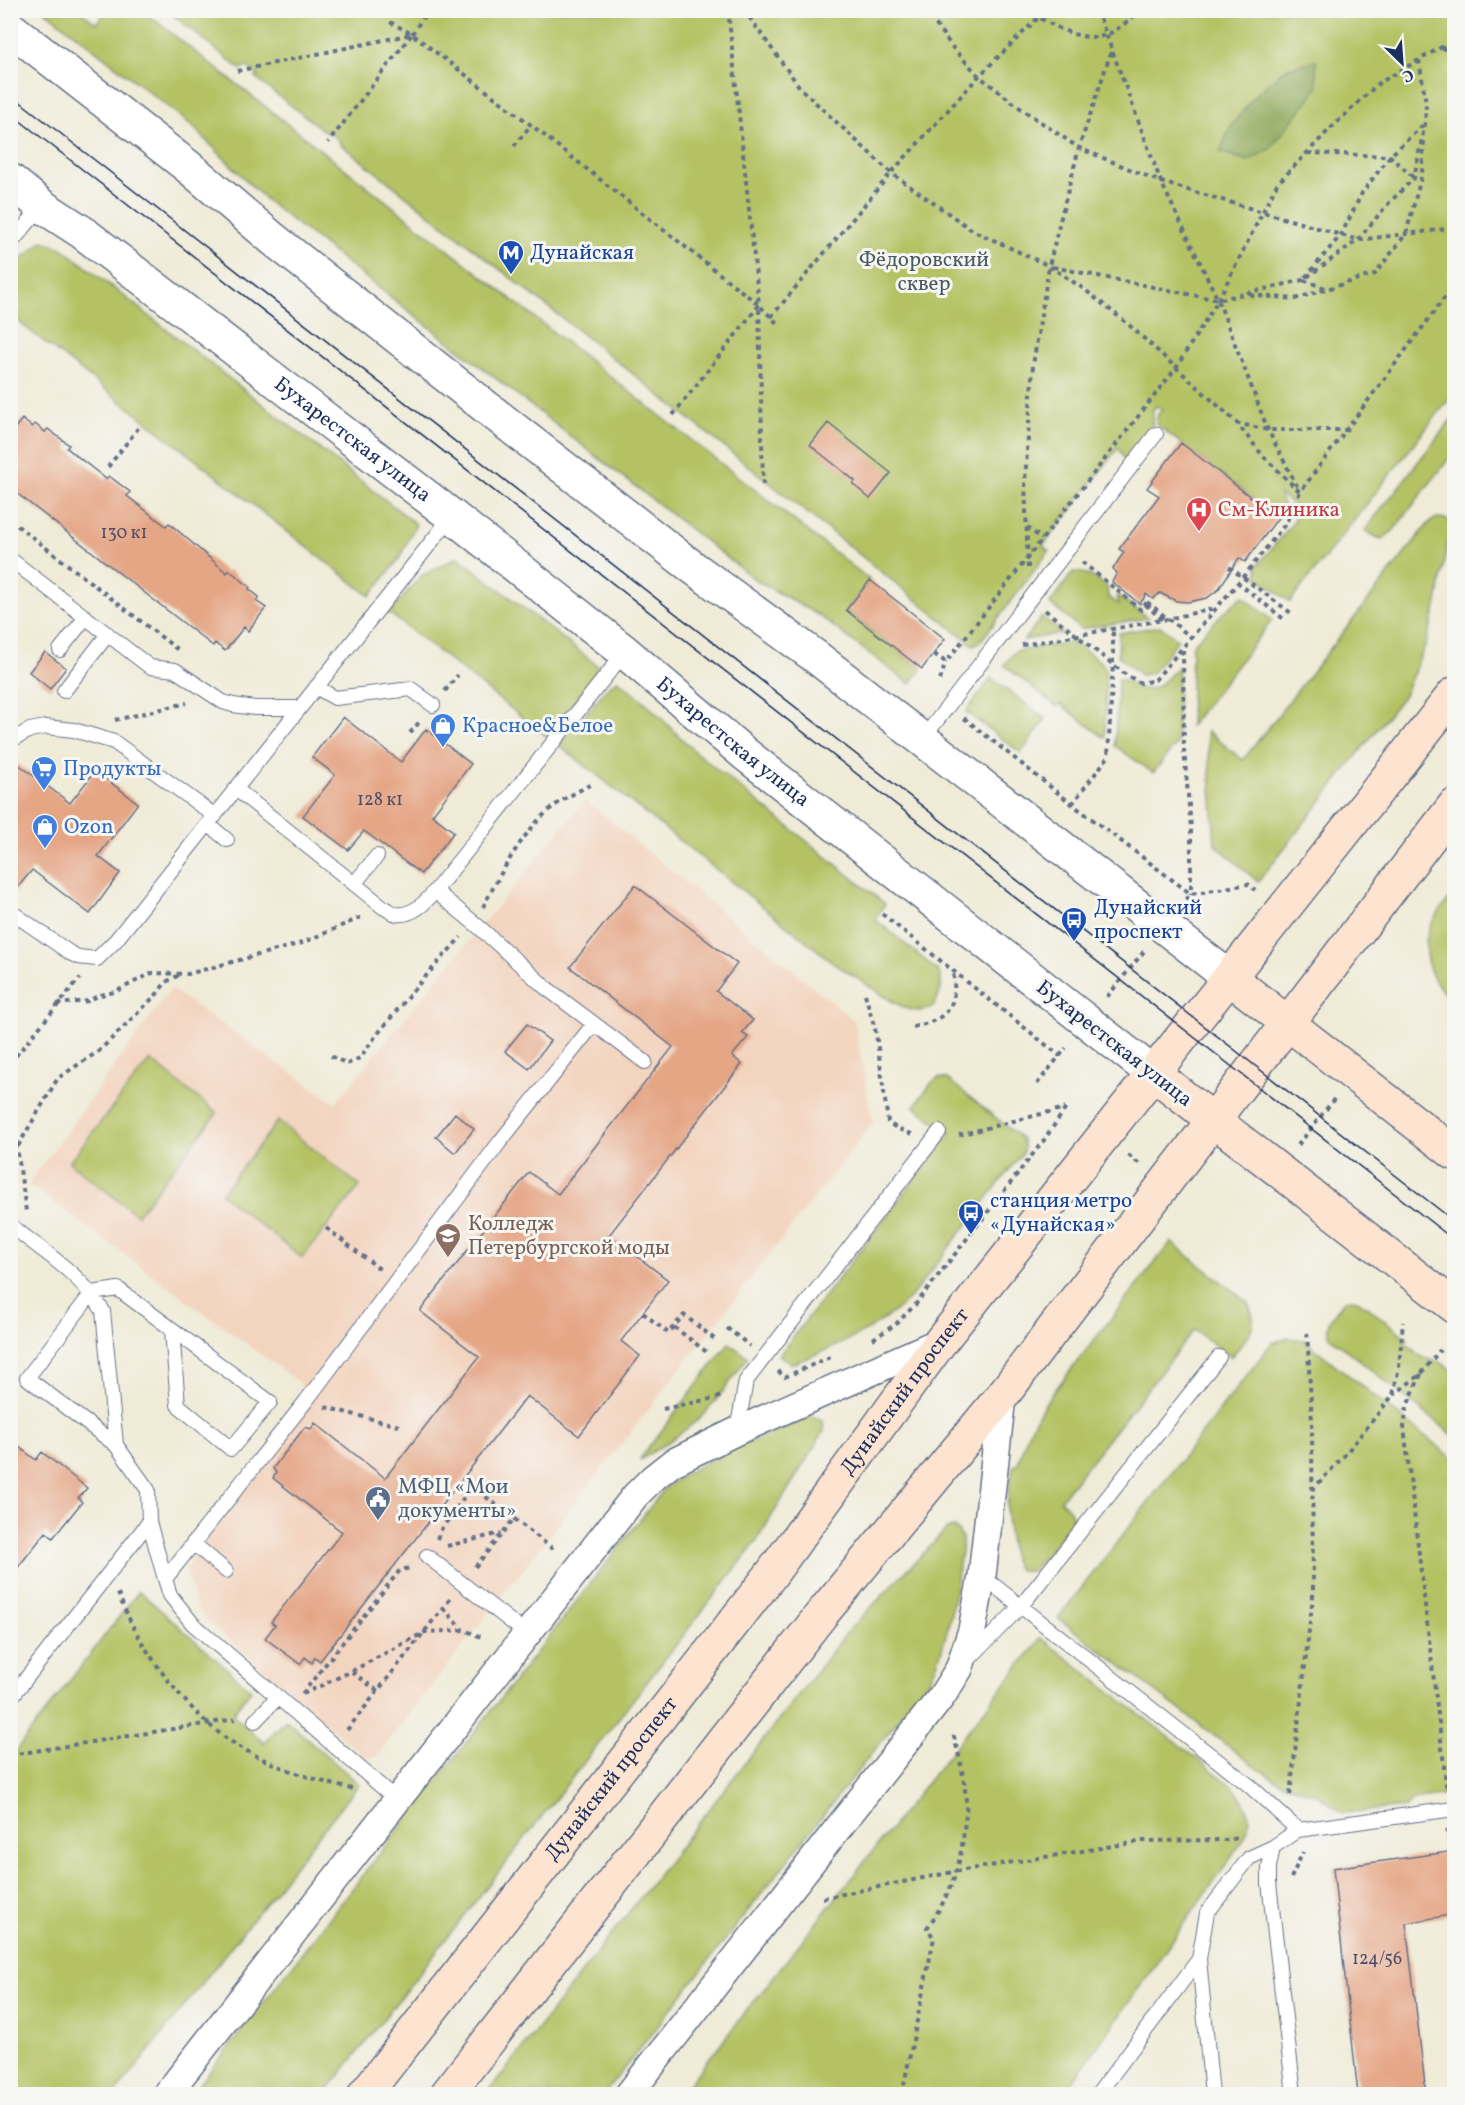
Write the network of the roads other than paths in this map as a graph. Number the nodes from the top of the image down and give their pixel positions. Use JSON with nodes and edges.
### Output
{"nodes":[{"id":1,"x":10,"y":28,"type":"edge"},
{"id":2,"x":10,"y":180,"type":"edge"},
{"id":3,"x":42,"y":206,"type":"junction"},
{"id":4,"x":10,"y":244,"type":"edge"},
{"id":5,"x":1156,"y":435,"type":"dead end"},
{"id":6,"x":452,"y":516,"type":"junction"},
{"id":7,"x":10,"y":559,"type":"edge"},
{"id":8,"x":86,"y":617,"type":"junction"},
{"id":9,"x":108,"y":634,"type":"junction"},
{"id":10,"x":60,"y":650,"type":"dead end"},
{"id":11,"x":625,"y":652,"type":"junction"},
{"id":12,"x":316,"y":687,"type":"junction"},
{"id":13,"x":64,"y":691,"type":"dead end"},
{"id":14,"x":1455,"y":694,"type":"edge"},
{"id":15,"x":433,"y":705,"type":"dead end"},
{"id":16,"x":300,"y":708,"type":"junction"},
{"id":17,"x":922,"y":740,"type":"junction"},
{"id":18,"x":10,"y":741,"type":"edge"},
{"id":19,"x":236,"y":789,"type":"junction"},
{"id":20,"x":1455,"y":806,"type":"edge"},
{"id":21,"x":211,"y":820,"type":"junction"},
{"id":22,"x":227,"y":840,"type":"dead end"},
{"id":23,"x":377,"y":856,"type":"dead end"},
{"id":24,"x":354,"y":884,"type":"junction"},
{"id":25,"x":435,"y":891,"type":"junction"},
{"id":26,"x":10,"y":911,"type":"edge"},
{"id":27,"x":1230,"y":978,"type":"junction"},
{"id":28,"x":1289,"y":1023,"type":"junction"},
{"id":29,"x":593,"y":1025,"type":"junction"},
{"id":30,"x":645,"y":1062,"type":"dead end"},
{"id":31,"x":1154,"y":1074,"type":"junction"},
{"id":32,"x":1214,"y":1120,"type":"junction"},
{"id":33,"x":939,"y":1132,"type":"dead end"},
{"id":34,"x":1455,"y":1153,"type":"edge"},
{"id":35,"x":10,"y":1226,"type":"edge"},
{"id":36,"x":92,"y":1293,"type":"junction"},
{"id":37,"x":1455,"y":1306,"type":"edge"},
{"id":38,"x":172,"y":1330,"type":"junction"},
{"id":39,"x":941,"y":1341,"type":"junction"},
{"id":40,"x":1219,"y":1357,"type":"dead end"},
{"id":41,"x":1002,"y":1396,"type":"junction"},
{"id":42,"x":737,"y":1431,"type":"junction"},
{"id":43,"x":116,"y":1445,"type":"junction"},
{"id":44,"x":149,"y":1522,"type":"junction"},
{"id":45,"x":193,"y":1543,"type":"junction"},
{"id":46,"x":427,"y":1556,"type":"dead end"},
{"id":47,"x":226,"y":1571,"type":"dead end"},
{"id":48,"x":982,"y":1575,"type":"junction"},
{"id":49,"x":165,"y":1580,"type":"junction"},
{"id":50,"x":1021,"y":1606,"type":"junction"},
{"id":51,"x":528,"y":1635,"type":"junction"},
{"id":52,"x":959,"y":1669,"type":"junction"},
{"id":53,"x":278,"y":1697,"type":"junction"},
{"id":54,"x":10,"y":1699,"type":"edge"},
{"id":55,"x":255,"y":1721,"type":"road end"},
{"id":56,"x":398,"y":1801,"type":"junction"},
{"id":57,"x":1452,"y":1809,"type":"edge"},
{"id":58,"x":1298,"y":1830,"type":"junction"},
{"id":59,"x":1273,"y":1847,"type":"junction"},
{"id":60,"x":1199,"y":1959,"type":"junction"},
{"id":61,"x":167,"y":2094,"type":"edge"},
{"id":62,"x":365,"y":2094,"type":"edge"},
{"id":63,"x":447,"y":2094,"type":"edge"},
{"id":64,"x":628,"y":2094,"type":"edge"},
{"id":65,"x":1098,"y":2094,"type":"edge"},
{"id":66,"x":1212,"y":2094,"type":"edge"},
{"id":67,"x":1294,"y":2094,"type":"edge"}],
"edges":[{"from":1,"to":17,"type":"street"},
{"from":2,"to":3,"type":"street","name":"Бухарестская улица"},
{"from":3,"to":4,"type":"lane"},
{"from":3,"to":6,"type":"street","name":"Бухарестская улица"},
{"from":5,"to":17,"type":"lane"},
{"from":6,"to":11,"type":"street","name":"Бухарестская улица"},
{"from":6,"to":12,"type":"lane"},
{"from":7,"to":8,"type":"lane"},
{"from":8,"to":9,"type":"lane"},
{"from":8,"to":10,"type":"lane"},
{"from":9,"to":13,"type":"lane"},
{"from":9,"to":16,"type":"lane"},
{"from":11,"to":25,"type":"lane"},
{"from":11,"to":31,"type":"street","name":"Бухарестская улица"},
{"from":12,"to":15,"type":"lane"},
{"from":12,"to":16,"type":"lane"},
{"from":14,"to":27,"type":"main road","name":"Дунайский проспект"},
{"from":16,"to":19,"type":"lane"},
{"from":17,"to":27,"type":"street"},
{"from":18,"to":21,"type":"lane"},
{"from":19,"to":21,"type":"lane"},
{"from":19,"to":24,"type":"lane"},
{"from":20,"to":28,"type":"main road"},
{"from":21,"to":22,"type":"lane"},
{"from":21,"to":26,"type":"lane"},
{"from":23,"to":24,"type":"lane"},
{"from":24,"to":25,"type":"lane"},
{"from":25,"to":29,"type":"lane"},
{"from":27,"to":28,"type":"main road"},
{"from":27,"to":31,"type":"main road","name":"Дунайский проспект"},
{"from":28,"to":32,"type":"main road"},
{"from":28,"to":34,"type":"main road"},
{"from":29,"to":30,"type":"lane"},
{"from":29,"to":45,"type":"lane"},
{"from":31,"to":32,"type":"main road","name":"Бухарестская улица"},
{"from":31,"to":39,"type":"main road","name":"Дунайский проспект"},
{"from":32,"to":37,"type":"main road","name":"Бухарестская улица"},
{"from":32,"to":41,"type":"main road"},
{"from":33,"to":42,"type":"lane"},
{"from":35,"to":36,"type":"lane"},
{"from":36,"to":38,"type":"lane"},
{"from":36,"to":43,"type":"lane"},
{"from":36,"to":43,"type":"lane"},
{"from":38,"to":38,"type":"lane"},
{"from":39,"to":42,"type":"street"},
{"from":39,"to":62,"type":"main road","name":"Дунайский проспект"},
{"from":40,"to":50,"type":"lane"},
{"from":41,"to":48,"type":"street"},
{"from":41,"to":63,"type":"main road"},
{"from":42,"to":51,"type":"street"},
{"from":43,"to":44,"type":"lane"},
{"from":44,"to":49,"type":"lane"},
{"from":44,"to":54,"type":"lane"},
{"from":45,"to":47,"type":"lane"},
{"from":45,"to":49,"type":"lane"},
{"from":46,"to":51,"type":"lane"},
{"from":48,"to":50,"type":"lane"},
{"from":48,"to":52,"type":"street"},
{"from":49,"to":53,"type":"lane"},
{"from":50,"to":52,"type":"lane"},
{"from":50,"to":58,"type":"lane"},
{"from":51,"to":56,"type":"street"},
{"from":52,"to":64,"type":"street"},
{"from":53,"to":55,"type":"lane"},
{"from":53,"to":56,"type":"lane"},
{"from":56,"to":61,"type":"street"},
{"from":57,"to":58,"type":"lane"},
{"from":58,"to":59,"type":"lane"},
{"from":59,"to":60,"type":"lane"},
{"from":59,"to":67,"type":"lane"},
{"from":60,"to":65,"type":"lane"},
{"from":60,"to":66,"type":"lane"}]}
